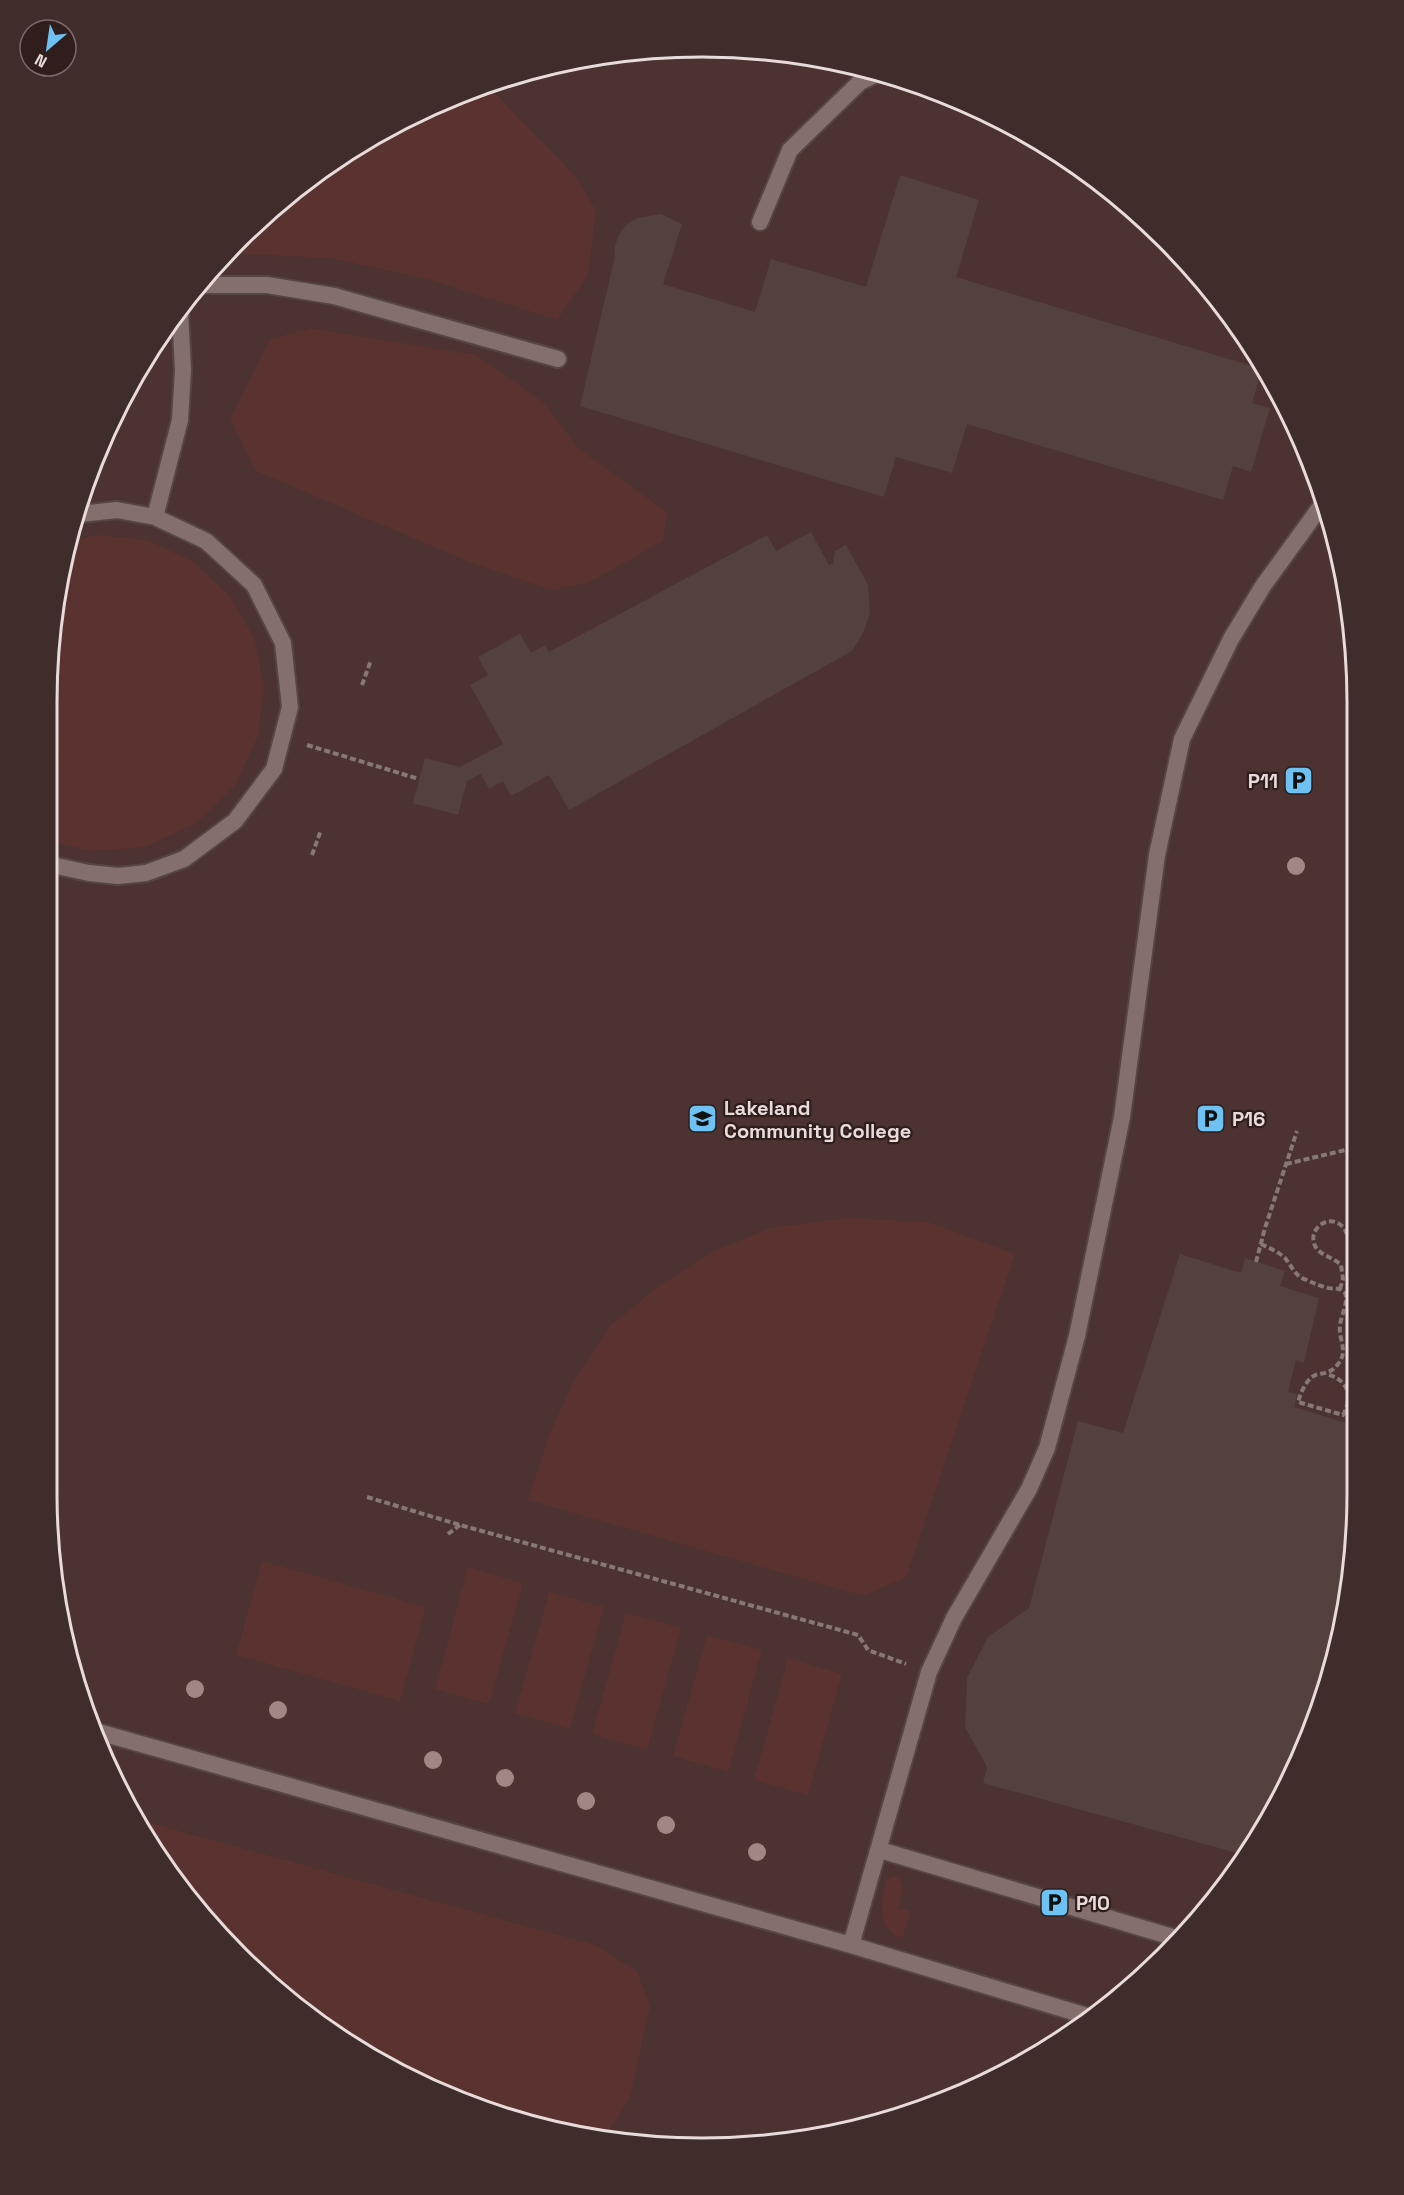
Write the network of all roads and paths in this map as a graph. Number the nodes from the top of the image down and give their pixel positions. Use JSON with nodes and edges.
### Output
{"nodes":[{"id":1,"x":867,"y":79,"type":"edge"},
{"id":2,"x":760,"y":222,"type":"dead end"},
{"id":3,"x":210,"y":285,"type":"edge"},
{"id":4,"x":181,"y":323,"type":"edge"},
{"id":5,"x":558,"y":359,"type":"dead end"},
{"id":6,"x":1318,"y":510,"type":"edge"},
{"id":7,"x":85,"y":513,"type":"edge"},
{"id":8,"x":155,"y":517,"type":"junction"},
{"id":9,"x":371,"y":660,"type":"dead end"},
{"id":10,"x":362,"y":684,"type":"dead end"},
{"id":11,"x":303,"y":744,"type":"dead end"},
{"id":12,"x":419,"y":779,"type":"dead end"},
{"id":13,"x":321,"y":830,"type":"dead end"},
{"id":14,"x":312,"y":855,"type":"dead end"},
{"id":15,"x":57,"y":870,"type":"edge"},
{"id":16,"x":1297,"y":1131,"type":"dead end"},
{"id":17,"x":1347,"y":1150,"type":"edge"},
{"id":18,"x":1286,"y":1164,"type":"junction"},
{"id":19,"x":1347,"y":1233,"type":"edge"},
{"id":20,"x":1261,"y":1244,"type":"junction"},
{"id":21,"x":1256,"y":1262,"type":"dead end"},
{"id":22,"x":1340,"y":1289,"type":"junction"},
{"id":23,"x":1346,"y":1299,"type":"joint"},
{"id":24,"x":1326,"y":1374,"type":"junction"},
{"id":25,"x":1347,"y":1395,"type":"edge"},
{"id":26,"x":1347,"y":1403,"type":"edge"},
{"id":27,"x":367,"y":1497,"type":"dead end"},
{"id":28,"x":460,"y":1525,"type":"junction"},
{"id":29,"x":448,"y":1534,"type":"dead end"},
{"id":30,"x":929,"y":1672,"type":"junction"},
{"id":31,"x":104,"y":1733,"type":"edge"},
{"id":32,"x":880,"y":1850,"type":"junction"},
{"id":33,"x":1170,"y":1936,"type":"edge"},
{"id":34,"x":852,"y":1945,"type":"junction"},
{"id":35,"x":1081,"y":2014,"type":"edge"}],
"edges":[{"from":1,"to":2,"type":"lane"},
{"from":3,"to":5,"type":"lane"},
{"from":4,"to":8,"type":"lane"},
{"from":6,"to":30,"type":"lane"},
{"from":7,"to":8,"type":"lane"},
{"from":8,"to":15,"type":"lane"},
{"from":9,"to":10,"type":"path"},
{"from":11,"to":12,"type":"path"},
{"from":13,"to":14,"type":"path"},
{"from":16,"to":18,"type":"path"},
{"from":17,"to":18,"type":"path"},
{"from":18,"to":20,"type":"path"},
{"from":19,"to":22,"type":"path"},
{"from":20,"to":21,"type":"path"},
{"from":20,"to":22,"type":"path"},
{"from":22,"to":23,"type":"path"},
{"from":23,"to":24,"type":"path"},
{"from":24,"to":25,"type":"path"},
{"from":24,"to":26,"type":"path"},
{"from":27,"to":28,"type":"path"},
{"from":28,"to":29,"type":"path"},
{"from":28,"to":30,"type":"path"},
{"from":30,"to":32,"type":"lane"},
{"from":31,"to":34,"type":"lane"},
{"from":32,"to":33,"type":"lane"},
{"from":32,"to":34,"type":"lane"},
{"from":34,"to":35,"type":"lane"}]}
